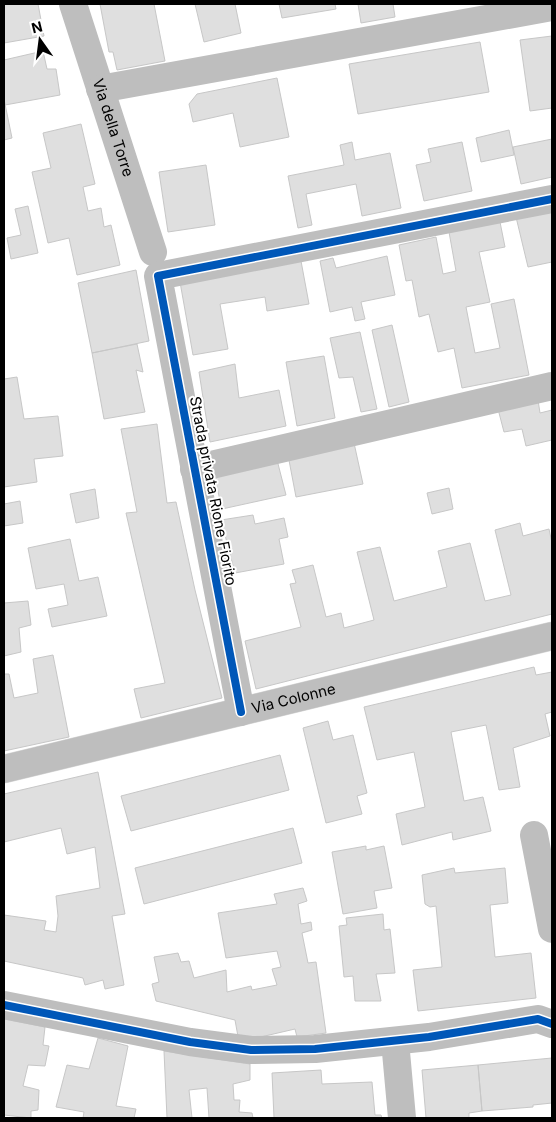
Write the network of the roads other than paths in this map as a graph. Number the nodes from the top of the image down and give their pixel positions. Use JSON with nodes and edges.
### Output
{"nodes":[{"id":1,"x":73,"y":4,"type":"edge"},
{"id":2,"x":552,"y":7,"type":"edge"},
{"id":3,"x":100,"y":89,"type":"junction"},
{"id":4,"x":552,"y":200,"type":"edge"},
{"id":5,"x":156,"y":264,"type":"junction"},
{"id":6,"x":552,"y":386,"type":"edge"},
{"id":7,"x":194,"y":469,"type":"junction"},
{"id":8,"x":552,"y":636,"type":"edge"},
{"id":9,"x":241,"y":712,"type":"junction"},
{"id":10,"x":4,"y":769,"type":"edge"},
{"id":11,"x":534,"y":835,"type":"dead end"},
{"id":12,"x":552,"y":930,"type":"edge"},
{"id":13,"x":4,"y":1005,"type":"edge"},
{"id":14,"x":552,"y":1024,"type":"edge"},
{"id":15,"x":395,"y":1041,"type":"junction"},
{"id":16,"x":402,"y":1118,"type":"edge"}],
"edges":[{"from":1,"to":3,"type":"street","name":"Via della Torre"},
{"from":2,"to":3,"type":"street"},
{"from":3,"to":5,"type":"street","name":"Via della Torre"},
{"from":4,"to":5,"type":"street"},
{"from":5,"to":7,"type":"street","name":"Strada privata Rione Fiorito"},
{"from":6,"to":7,"type":"street"},
{"from":7,"to":9,"type":"street","name":"Strada privata Rione Fiorito"},
{"from":8,"to":9,"type":"street","name":"Via Colonne"},
{"from":9,"to":10,"type":"street","name":"Via Colonne"},
{"from":11,"to":12,"type":"street"},
{"from":13,"to":15,"type":"street"},
{"from":14,"to":15,"type":"street"},
{"from":15,"to":16,"type":"street"}]}
